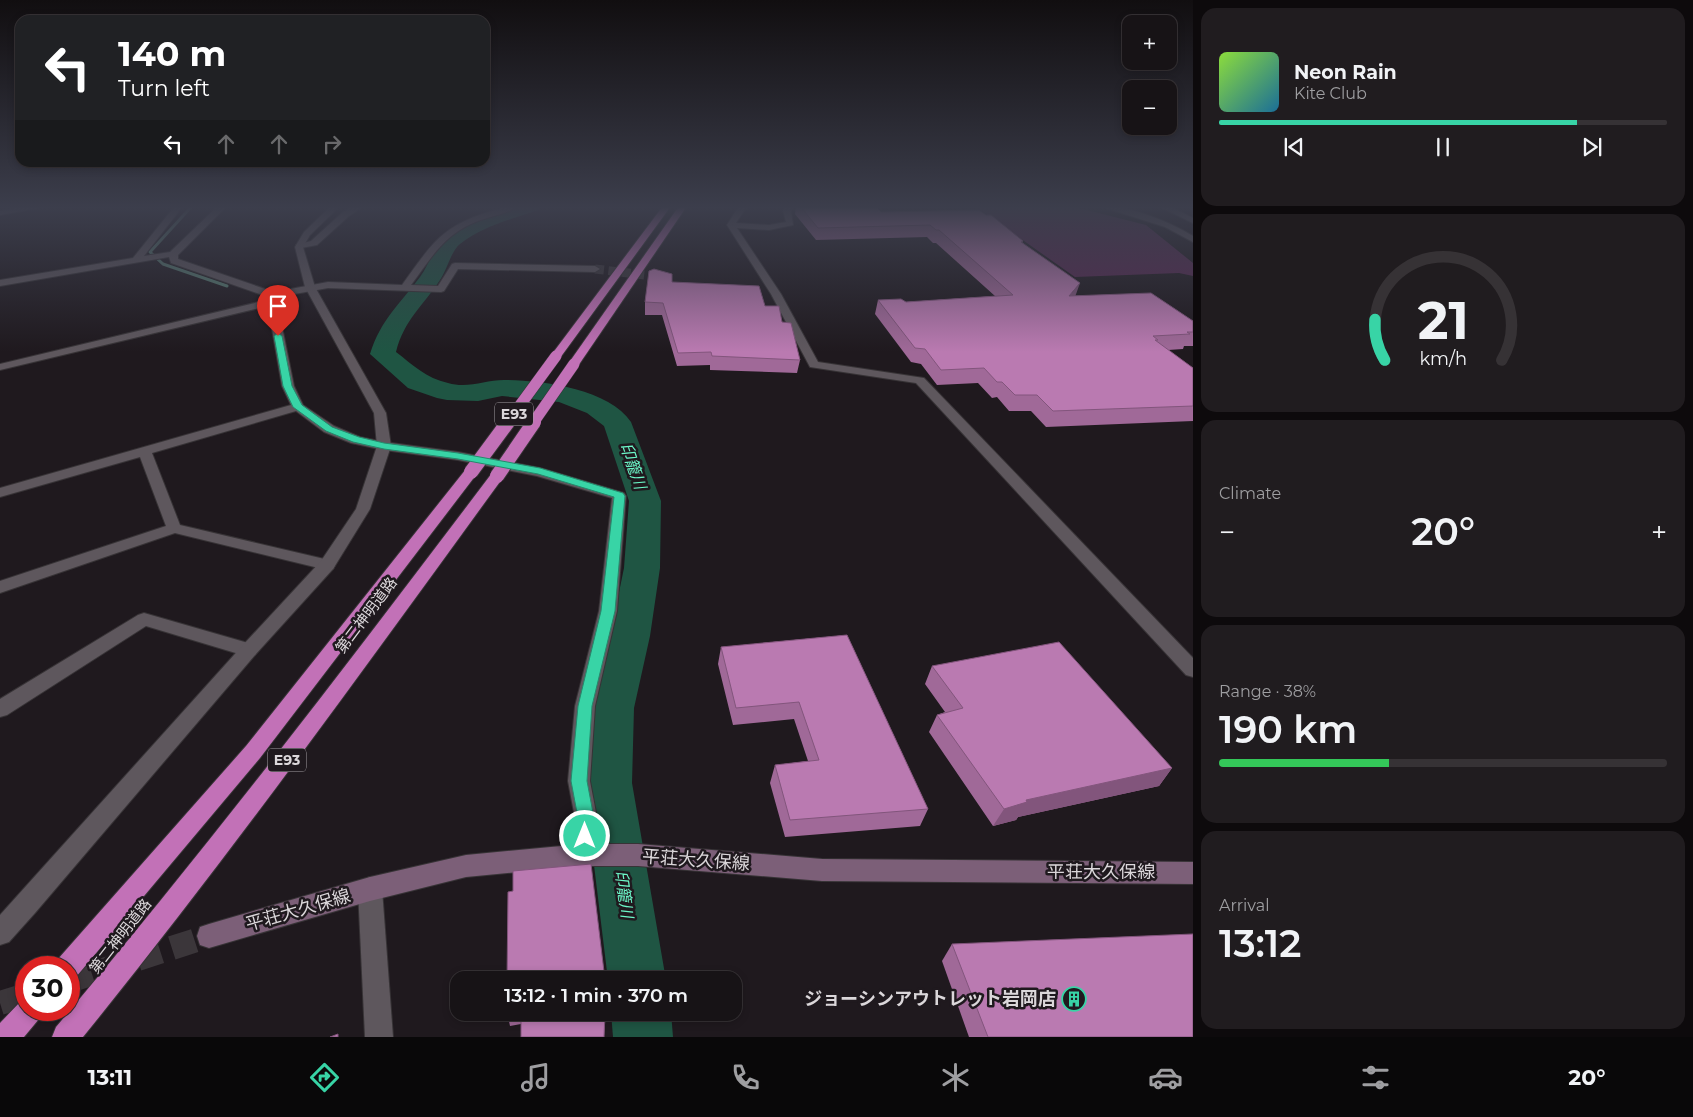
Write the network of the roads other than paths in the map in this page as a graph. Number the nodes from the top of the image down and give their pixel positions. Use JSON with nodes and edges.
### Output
{"nodes":[{"id":1,"x":140,"y":254,"type":"edge"},
{"id":2,"x":171,"y":254,"type":"edge"},
{"id":3,"x":173,"y":254,"type":"edge"},
{"id":4,"x":300,"y":254,"type":"edge"},
{"id":5,"x":430,"y":254,"type":"edge"},
{"id":6,"x":631,"y":254,"type":"edge"},
{"id":7,"x":650,"y":254,"type":"edge"},
{"id":8,"x":750,"y":254,"type":"edge"},
{"id":9,"x":136,"y":260,"type":"junction"},
{"id":10,"x":595,"y":269,"type":"tunnel mouth"},
{"id":11,"x":0,"y":283,"type":"edge"},
{"id":12,"x":406,"y":286,"type":"junction"},
{"id":13,"x":310,"y":287,"type":"junction"},
{"id":14,"x":759,"y":293,"type":"edge"},
{"id":15,"x":776,"y":294,"type":"junction"},
{"id":16,"x":272,"y":298,"type":"junction"},
{"id":17,"x":0,"y":367,"type":"edge"},
{"id":18,"x":298,"y":407,"type":"junction"},
{"id":19,"x":384,"y":446,"type":"junction"},
{"id":20,"x":145,"y":452,"type":"junction"},
{"id":21,"x":0,"y":493,"type":"edge"},
{"id":22,"x":174,"y":528,"type":"junction"},
{"id":23,"x":327,"y":565,"type":"junction"},
{"id":24,"x":0,"y":587,"type":"edge"},
{"id":25,"x":250,"y":650,"type":"junction"},
{"id":26,"x":1193,"y":670,"type":"edge"},
{"id":27,"x":0,"y":709,"type":"edge"},
{"id":28,"x":591,"y":855,"type":"junction"},
{"id":29,"x":1193,"y":872,"type":"edge"},
{"id":30,"x":370,"y":889,"type":"junction"},
{"id":31,"x":0,"y":934,"type":"edge"},
{"id":32,"x":210,"y":936,"type":"tunnel mouth"},
{"id":33,"x":77,"y":956,"type":"edge"},
{"id":34,"x":20,"y":1021,"type":"edge"},
{"id":35,"x":6,"y":1037,"type":"edge"},
{"id":36,"x":66,"y":1037,"type":"edge"},
{"id":37,"x":379,"y":1037,"type":"edge"}],
"edges":[{"from":1,"to":9,"type":"street"},
{"from":2,"to":9,"type":"street"},
{"from":3,"to":16,"type":"street"},
{"from":4,"to":13,"type":"street"},
{"from":5,"to":12,"type":"street"},
{"from":6,"to":33,"type":"highway","name":"第二神明道路","number":"E93","bridge":true},
{"from":7,"to":36,"type":"highway","name":"第二神明道路","number":"E93","bridge":true},
{"from":8,"to":15,"type":"street"},
{"from":9,"to":11,"type":"street"},
{"from":10,"to":12,"type":"street"},
{"from":12,"to":13,"type":"street"},
{"from":13,"to":16,"type":"street"},
{"from":13,"to":19,"type":"street"},
{"from":14,"to":15,"type":"street"},
{"from":15,"to":26,"type":"street"},
{"from":16,"to":17,"type":"street"},
{"from":16,"to":18,"type":"street"},
{"from":18,"to":19,"type":"street"},
{"from":18,"to":20,"type":"street"},
{"from":19,"to":23,"type":"street"},
{"from":19,"to":28,"type":"street"},
{"from":20,"to":21,"type":"street"},
{"from":20,"to":22,"type":"street"},
{"from":22,"to":23,"type":"street"},
{"from":22,"to":24,"type":"street"},
{"from":23,"to":25,"type":"street"},
{"from":25,"to":27,"type":"street"},
{"from":25,"to":31,"type":"street"},
{"from":28,"to":29,"type":"main road","name":"平荘大久保線"},
{"from":28,"to":30,"type":"main road","name":"平荘大久保線"},
{"from":30,"to":32,"type":"main road","name":"平荘大久保線"},
{"from":30,"to":37,"type":"street"},
{"from":34,"to":35,"type":"highway"}]}
